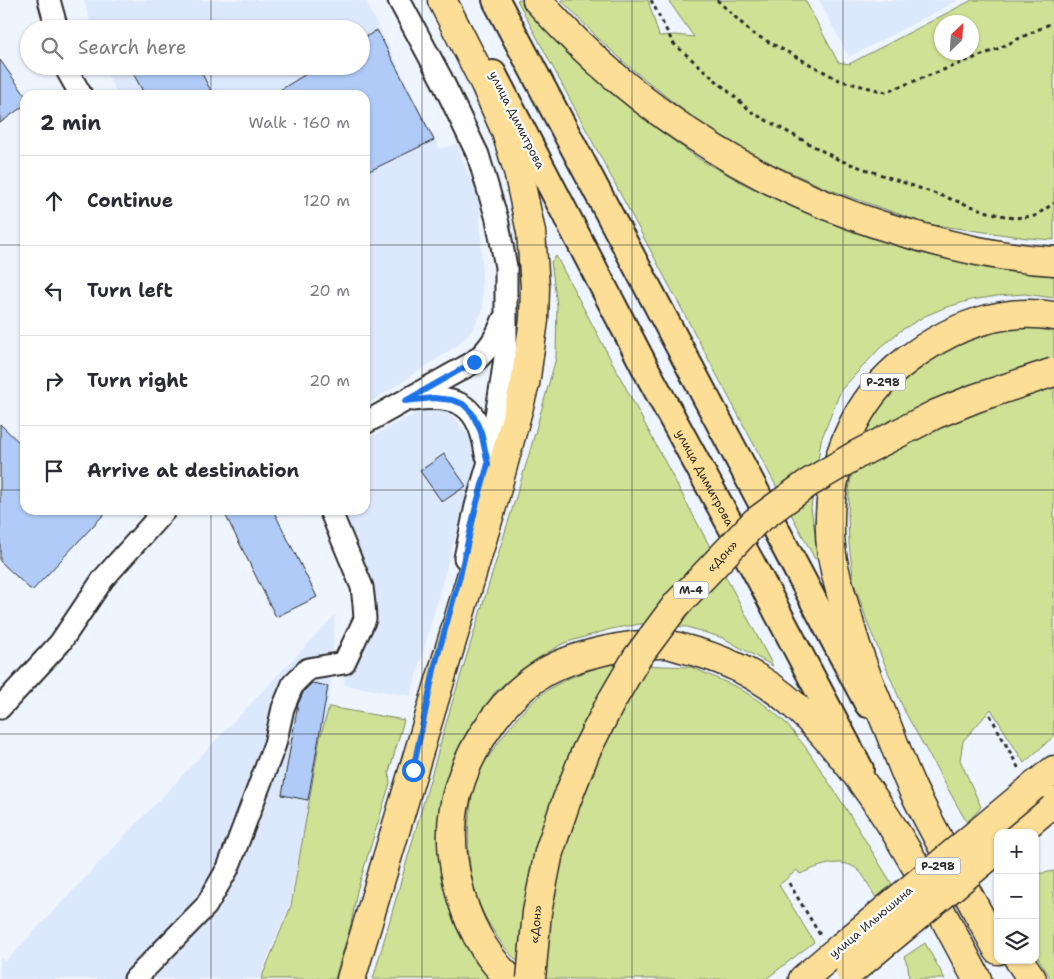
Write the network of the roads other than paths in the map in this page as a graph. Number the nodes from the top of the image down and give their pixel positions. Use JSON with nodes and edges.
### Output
{"nodes":[{"id":1,"x":49,"y":0,"type":"edge"},
{"id":2,"x":399,"y":0,"type":"edge"},
{"id":3,"x":442,"y":0,"type":"edge"},
{"id":4,"x":455,"y":0,"type":"edge"},
{"id":5,"x":496,"y":0,"type":"edge"},
{"id":6,"x":537,"y":0,"type":"edge"},
{"id":7,"x":55,"y":20,"type":"edge"},
{"id":8,"x":70,"y":75,"type":"edge"},
{"id":9,"x":78,"y":90,"type":"edge"},
{"id":10,"x":1054,"y":261,"type":"edge"},
{"id":11,"x":506,"y":312,"type":"junction"},
{"id":12,"x":1054,"y":316,"type":"edge"},
{"id":13,"x":1054,"y":372,"type":"edge"},
{"id":14,"x":405,"y":401,"type":"junction"},
{"id":15,"x":370,"y":420,"type":"edge"},
{"id":16,"x":488,"y":464,"type":"junction"},
{"id":17,"x":161,"y":515,"type":"edge"},
{"id":18,"x":332,"y":515,"type":"edge"},
{"id":19,"x":0,"y":708,"type":"edge"},
{"id":20,"x":413,"y":770,"type":"junction"},
{"id":21,"x":1042,"y":787,"type":"edge"},
{"id":22,"x":914,"y":791,"type":"junction"},
{"id":23,"x":879,"y":804,"type":"junction"},
{"id":24,"x":1019,"y":829,"type":"edge"},
{"id":25,"x":994,"y":852,"type":"edge"},
{"id":26,"x":960,"y":878,"type":"junction"},
{"id":27,"x":933,"y":898,"type":"junction"},
{"id":28,"x":994,"y":924,"type":"edge"},
{"id":29,"x":994,"y":942,"type":"edge"},
{"id":30,"x":1005,"y":964,"type":"edge"},
{"id":31,"x":1022,"y":964,"type":"edge"},
{"id":32,"x":804,"y":976,"type":"edge"},
{"id":33,"x":846,"y":976,"type":"edge"},
{"id":34,"x":135,"y":979,"type":"edge"},
{"id":35,"x":351,"y":979,"type":"edge"},
{"id":36,"x":510,"y":979,"type":"edge"},
{"id":37,"x":531,"y":979,"type":"edge"},
{"id":38,"x":969,"y":979,"type":"edge"},
{"id":39,"x":977,"y":979,"type":"edge"},
{"id":40,"x":1013,"y":979,"type":"edge"},
{"id":41,"x":1032,"y":979,"type":"edge"}],
"edges":[{"from":1,"to":7,"type":"lane"},
{"from":2,"to":11,"type":"lane"},
{"from":3,"to":20,"type":"highway"},
{"from":4,"to":23,"type":"main road","name":"улица Димитрова"},
{"from":5,"to":22,"type":"main road"},
{"from":6,"to":10,"type":"highway"},
{"from":8,"to":9,"type":"lane"},
{"from":11,"to":14,"type":"lane"},
{"from":11,"to":16,"type":"lane"},
{"from":12,"to":22,"type":"highway","number":"Р-298"},
{"from":13,"to":37,"type":"highway","name":"«Дон»","number":"М-4","bridge":true},
{"from":14,"to":15,"type":"lane"},
{"from":14,"to":16,"type":"lane"},
{"from":16,"to":20,"type":"lane"},
{"from":17,"to":19,"type":"lane"},
{"from":18,"to":34,"type":"lane"},
{"from":20,"to":35,"type":"highway"},
{"from":21,"to":24,"type":"highway"},
{"from":21,"to":32,"type":"highway","name":"улица Ильюшина","number":"Р-298","bridge":true},
{"from":22,"to":26,"type":"highway","number":"Р-298"},
{"from":23,"to":27,"type":"highway","name":"улица Димитрова"},
{"from":23,"to":36,"type":"highway"},
{"from":25,"to":33,"type":"highway","name":"улица Ильюшина","number":"Р-298","bridge":true},
{"from":26,"to":28,"type":"highway"},
{"from":26,"to":29,"type":"highway","number":"Р-298"},
{"from":27,"to":38,"type":"highway"},
{"from":27,"to":39,"type":"highway","name":"улица Димитрова"},
{"from":30,"to":40,"type":"highway"},
{"from":31,"to":41,"type":"highway"}]}
